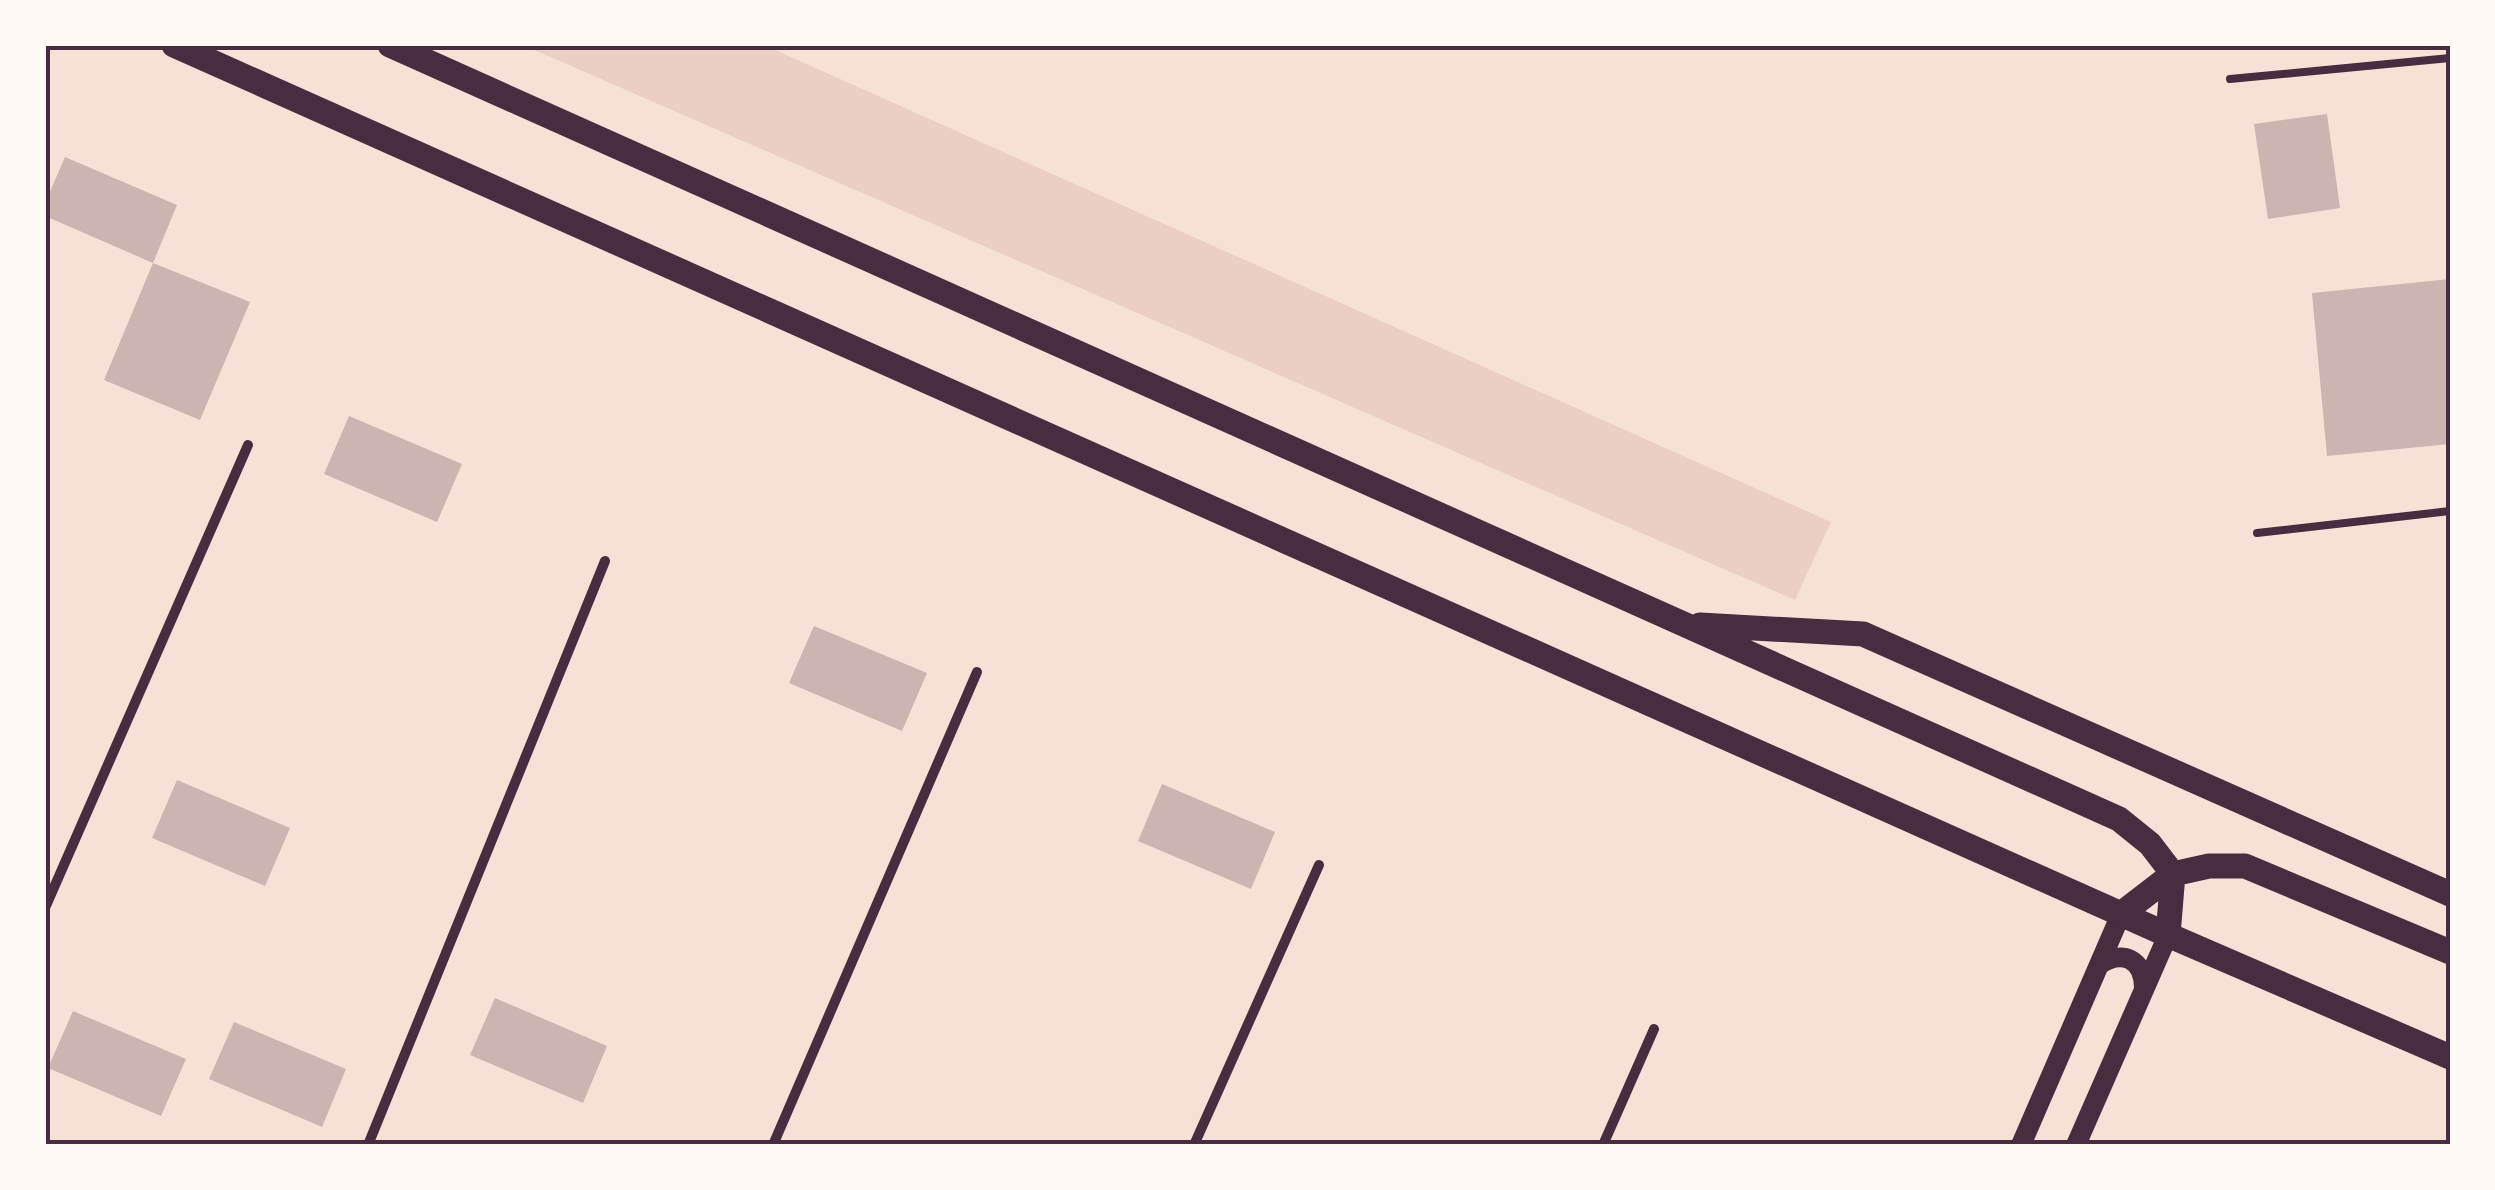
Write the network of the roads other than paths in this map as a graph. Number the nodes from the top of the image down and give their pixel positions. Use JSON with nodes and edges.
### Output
{"nodes":[{"id":1,"x":174,"y":45,"type":"edge"},
{"id":2,"x":390,"y":45,"type":"edge"},
{"id":3,"x":2450,"y":58,"type":"edge"},
{"id":4,"x":2230,"y":79,"type":"dead end"},
{"id":5,"x":248,"y":445,"type":"dead end"},
{"id":6,"x":2450,"y":511,"type":"edge"},
{"id":7,"x":2256,"y":533,"type":"dead end"},
{"id":8,"x":605,"y":561,"type":"dead end"},
{"id":9,"x":1686,"y":624,"type":"junction"},
{"id":10,"x":977,"y":672,"type":"dead end"},
{"id":11,"x":1319,"y":865,"type":"dead end"},
{"id":12,"x":2173,"y":874,"type":"junction"},
{"id":13,"x":2450,"y":894,"type":"edge"},
{"id":14,"x":45,"y":908,"type":"edge"},
{"id":15,"x":2121,"y":914,"type":"junction"},
{"id":16,"x":2168,"y":935,"type":"junction"},
{"id":17,"x":2450,"y":952,"type":"edge"},
{"id":18,"x":2099,"y":965,"type":"junction"},
{"id":19,"x":2144,"y":988,"type":"junction"},
{"id":20,"x":1654,"y":1030,"type":"dead end"},
{"id":21,"x":2450,"y":1057,"type":"edge"},
{"id":22,"x":368,"y":1145,"type":"edge"},
{"id":23,"x":773,"y":1145,"type":"edge"},
{"id":24,"x":1194,"y":1145,"type":"edge"},
{"id":25,"x":1602,"y":1145,"type":"edge"},
{"id":26,"x":2021,"y":1145,"type":"edge"},
{"id":27,"x":2076,"y":1145,"type":"edge"}],
"edges":[{"from":1,"to":15,"type":"main road"},
{"from":2,"to":9,"type":"main road"},
{"from":3,"to":4,"type":"lane"},
{"from":5,"to":14,"type":"street"},
{"from":6,"to":7,"type":"lane"},
{"from":8,"to":22,"type":"street"},
{"from":9,"to":12,"type":"main road"},
{"from":9,"to":13,"type":"main road"},
{"from":10,"to":23,"type":"street"},
{"from":11,"to":24,"type":"street"},
{"from":12,"to":15,"type":"main road"},
{"from":12,"to":16,"type":"main road"},
{"from":12,"to":17,"type":"main road"},
{"from":15,"to":16,"type":"main road"},
{"from":15,"to":18,"type":"main road"},
{"from":16,"to":19,"type":"main road"},
{"from":16,"to":21,"type":"main road"},
{"from":18,"to":19,"type":"main road"},
{"from":18,"to":26,"type":"main road"},
{"from":19,"to":27,"type":"main road"},
{"from":20,"to":25,"type":"street"}]}
